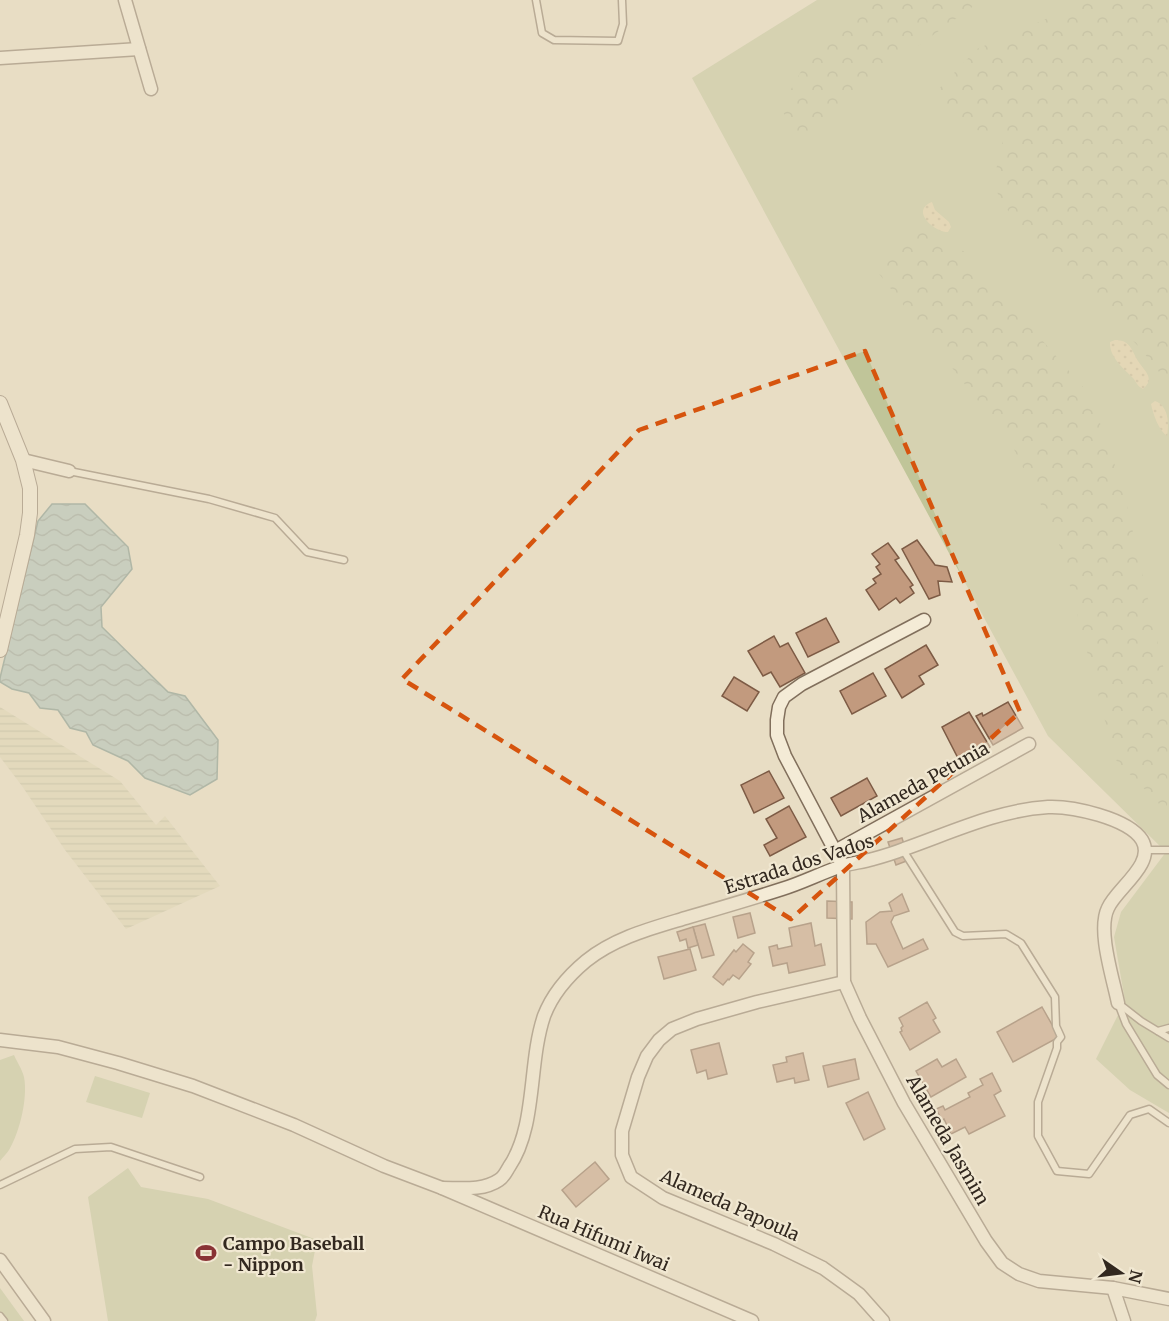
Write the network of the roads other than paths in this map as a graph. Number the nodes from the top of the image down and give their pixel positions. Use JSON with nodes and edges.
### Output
{"nodes":[{"id":1,"x":125,"y":0,"type":"edge"},
{"id":2,"x":536,"y":0,"type":"edge"},
{"id":3,"x":622,"y":0,"type":"edge"},
{"id":4,"x":139,"y":49,"type":"junction"},
{"id":5,"x":0,"y":58,"type":"edge"},
{"id":6,"x":151,"y":89,"type":"dead end"},
{"id":7,"x":0,"y":403,"type":"edge"},
{"id":8,"x":24,"y":460,"type":"junction"},
{"id":9,"x":69,"y":471,"type":"joint"},
{"id":10,"x":344,"y":560,"type":"dead end"},
{"id":11,"x":924,"y":620,"type":"dead end"},
{"id":12,"x":0,"y":650,"type":"edge"},
{"id":13,"x":1029,"y":744,"type":"dead end"},
{"id":14,"x":903,"y":850,"type":"junction"},
{"id":15,"x":1145,"y":850,"type":"junction"},
{"id":16,"x":1169,"y":850,"type":"edge"},
{"id":17,"x":835,"y":851,"type":"junction"},
{"id":18,"x":843,"y":866,"type":"junction"},
{"id":19,"x":844,"y":982,"type":"junction"},
{"id":20,"x":1118,"y":1003,"type":"junction"},
{"id":21,"x":1169,"y":1028,"type":"edge"},
{"id":22,"x":1158,"y":1031,"type":"junction"},
{"id":23,"x":1169,"y":1038,"type":"edge"},
{"id":24,"x":0,"y":1040,"type":"edge"},
{"id":25,"x":1169,"y":1085,"type":"edge"},
{"id":26,"x":1169,"y":1123,"type":"edge"},
{"id":27,"x":200,"y":1177,"type":"dead end"},
{"id":28,"x":0,"y":1185,"type":"edge"},
{"id":29,"x":442,"y":1188,"type":"junction"},
{"id":30,"x":0,"y":1260,"type":"edge"},
{"id":31,"x":1113,"y":1288,"type":"junction"},
{"id":32,"x":1169,"y":1299,"type":"edge"},
{"id":33,"x":0,"y":1316,"type":"edge"},
{"id":34,"x":4,"y":1321,"type":"edge"},
{"id":35,"x":44,"y":1321,"type":"edge"},
{"id":36,"x":752,"y":1321,"type":"edge"},
{"id":37,"x":883,"y":1321,"type":"edge"},
{"id":38,"x":1124,"y":1321,"type":"edge"}],
"edges":[{"from":1,"to":4,"type":"street"},
{"from":2,"to":3,"type":"lane"},
{"from":4,"to":5,"type":"street"},
{"from":4,"to":6,"type":"street"},
{"from":7,"to":8,"type":"street"},
{"from":8,"to":9,"type":"street"},
{"from":8,"to":12,"type":"street"},
{"from":9,"to":10,"type":"lane"},
{"from":11,"to":17,"type":"street"},
{"from":13,"to":17,"type":"street","name":"Alameda Petunia"},
{"from":14,"to":15,"type":"street","name":"Estrada dos Vados"},
{"from":14,"to":18,"type":"street","name":"Estrada dos Vados"},
{"from":14,"to":26,"type":"lane"},
{"from":15,"to":16,"type":"lane"},
{"from":15,"to":20,"type":"street"},
{"from":17,"to":18,"type":"street"},
{"from":18,"to":19,"type":"street","name":"Alameda Jasmim"},
{"from":18,"to":29,"type":"street","name":"Estrada dos Vados"},
{"from":19,"to":31,"type":"street","name":"Alameda Jasmim"},
{"from":19,"to":37,"type":"street","name":"Alameda Papoula"},
{"from":20,"to":22,"type":"lane"},
{"from":20,"to":25,"type":"lane"},
{"from":21,"to":22,"type":"lane"},
{"from":22,"to":23,"type":"lane"},
{"from":24,"to":29,"type":"street","name":"Rua Hifumi Iwai"},
{"from":27,"to":28,"type":"lane"},
{"from":29,"to":36,"type":"street","name":"Rua Hifumi Iwai"},
{"from":30,"to":35,"type":"street"},
{"from":31,"to":32,"type":"street","name":"Alameda Jasmim"},
{"from":31,"to":38,"type":"street"},
{"from":33,"to":34,"type":"lane"}]}
